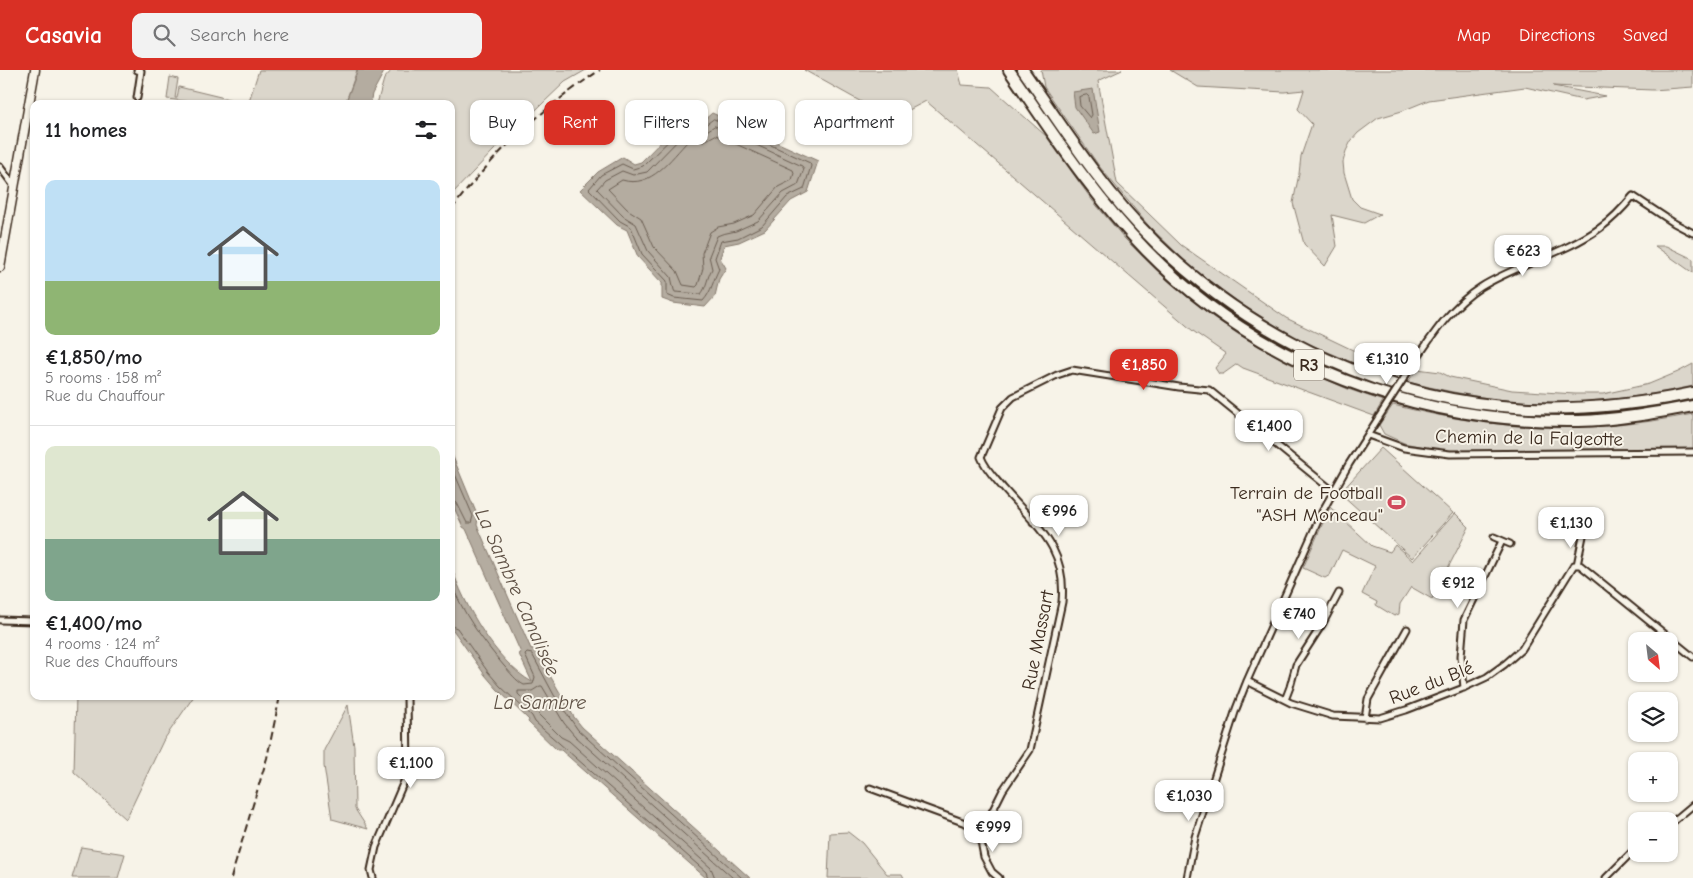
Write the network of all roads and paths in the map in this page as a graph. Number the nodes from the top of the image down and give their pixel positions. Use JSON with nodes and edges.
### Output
{"nodes":[{"id":1,"x":35,"y":70,"type":"edge"},
{"id":2,"x":136,"y":70,"type":"edge"},
{"id":3,"x":1009,"y":70,"type":"edge"},
{"id":4,"x":1023,"y":70,"type":"edge"},
{"id":5,"x":137,"y":98,"type":"dead end"},
{"id":6,"x":0,"y":168,"type":"edge"},
{"id":7,"x":14,"y":186,"type":"junction"},
{"id":8,"x":1693,"y":233,"type":"edge"},
{"id":9,"x":0,"y":267,"type":"edge"},
{"id":10,"x":1693,"y":393,"type":"edge"},
{"id":11,"x":1693,"y":406,"type":"edge"},
{"id":12,"x":1368,"y":435,"type":"junction"},
{"id":13,"x":1693,"y":452,"type":"edge"},
{"id":14,"x":1333,"y":491,"type":"junction"},
{"id":15,"x":1057,"y":502,"type":"dead end"},
{"id":16,"x":1033,"y":522,"type":"junction"},
{"id":17,"x":1584,"y":536,"type":"dead end"},
{"id":18,"x":1494,"y":537,"type":"dead end"},
{"id":19,"x":1502,"y":541,"type":"junction"},
{"id":20,"x":1510,"y":544,"type":"dead end"},
{"id":21,"x":1578,"y":565,"type":"junction"},
{"id":22,"x":1339,"y":592,"type":"dead end"},
{"id":23,"x":0,"y":620,"type":"edge"},
{"id":24,"x":30,"y":621,"type":"edge"},
{"id":25,"x":1407,"y":629,"type":"dead end"},
{"id":26,"x":1693,"y":657,"type":"edge"},
{"id":27,"x":1247,"y":681,"type":"junction"},
{"id":28,"x":1464,"y":688,"type":"junction"},
{"id":29,"x":407,"y":700,"type":"edge"},
{"id":30,"x":1284,"y":700,"type":"junction"},
{"id":31,"x":1365,"y":718,"type":"junction"},
{"id":32,"x":870,"y":788,"type":"dead end"},
{"id":33,"x":1693,"y":805,"type":"edge"},
{"id":34,"x":1678,"y":818,"type":"edge"},
{"id":35,"x":982,"y":832,"type":"junction"},
{"id":36,"x":1628,"y":856,"type":"edge"},
{"id":37,"x":372,"y":878,"type":"edge"},
{"id":38,"x":999,"y":878,"type":"edge"},
{"id":39,"x":1187,"y":878,"type":"edge"},
{"id":40,"x":1606,"y":878,"type":"edge"}],
"edges":[{"from":1,"to":7,"type":"main road"},
{"from":2,"to":5,"type":"street"},
{"from":3,"to":11,"type":"highway","number":"R3"},
{"from":4,"to":10,"type":"highway","number":"R3"},
{"from":6,"to":7,"type":"street"},
{"from":7,"to":9,"type":"main road"},
{"from":8,"to":12,"type":"street","bridge":true},
{"from":12,"to":13,"type":"street","name":"Chemin de la Falgeotte"},
{"from":12,"to":14,"type":"street"},
{"from":14,"to":16,"type":"street","name":"Rue Massart"},
{"from":14,"to":27,"type":"street"},
{"from":15,"to":16,"type":"street"},
{"from":16,"to":35,"type":"street","name":"Rue Massart"},
{"from":17,"to":21,"type":"street","name":"Rue du Blé"},
{"from":18,"to":19,"type":"street"},
{"from":19,"to":20,"type":"street"},
{"from":19,"to":28,"type":"street"},
{"from":21,"to":26,"type":"street"},
{"from":21,"to":28,"type":"street","name":"Rue du Blé"},
{"from":22,"to":30,"type":"street"},
{"from":23,"to":24,"type":"street"},
{"from":25,"to":31,"type":"street"},
{"from":27,"to":30,"type":"street","name":"Rue du Blé"},
{"from":27,"to":39,"type":"street"},
{"from":28,"to":31,"type":"street","name":"Rue du Blé"},
{"from":29,"to":37,"type":"street"},
{"from":30,"to":31,"type":"street","name":"Rue du Blé"},
{"from":32,"to":35,"type":"street"},
{"from":33,"to":34,"type":"street"},
{"from":35,"to":38,"type":"street"},
{"from":36,"to":40,"type":"street"}]}
